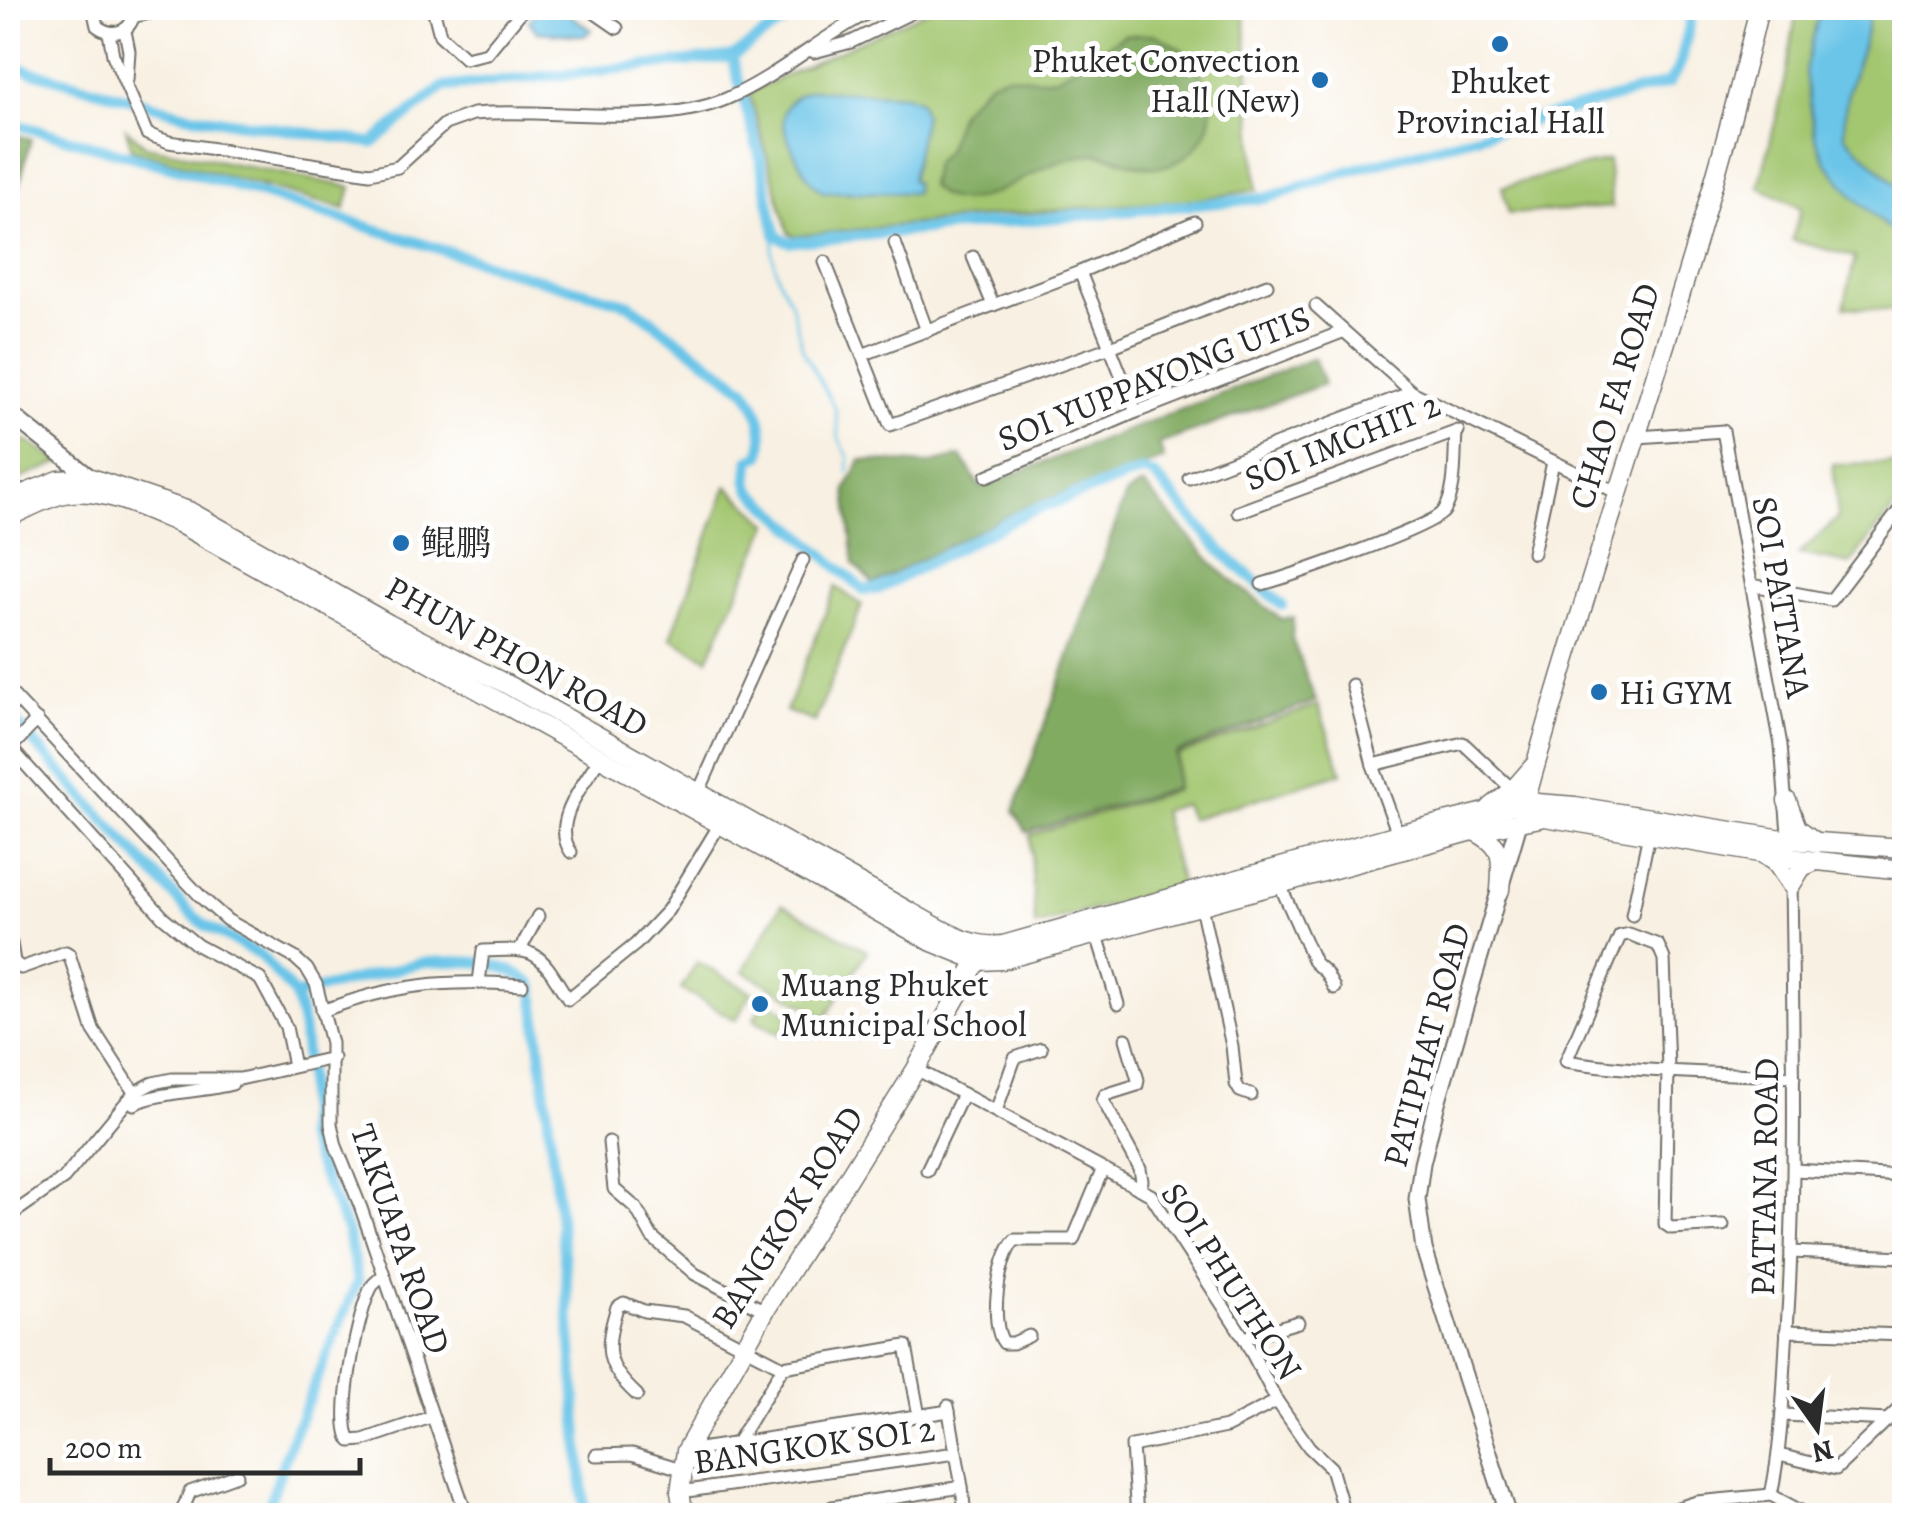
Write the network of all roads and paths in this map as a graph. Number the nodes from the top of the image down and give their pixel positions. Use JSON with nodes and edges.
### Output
{"nodes":[{"id":1,"x":93,"y":8,"type":"edge"},
{"id":2,"x":177,"y":8,"type":"edge"},
{"id":3,"x":433,"y":8,"type":"edge"},
{"id":4,"x":524,"y":8,"type":"edge"},
{"id":5,"x":588,"y":8,"type":"edge"},
{"id":6,"x":921,"y":8,"type":"edge"},
{"id":7,"x":1759,"y":8,"type":"edge"},
{"id":8,"x":871,"y":9,"type":"edge"},
{"id":9,"x":134,"y":12,"type":"edge"},
{"id":10,"x":617,"y":28,"type":"dead end"},
{"id":11,"x":125,"y":30,"type":"junction"},
{"id":12,"x":109,"y":33,"type":"junction"},
{"id":13,"x":805,"y":54,"type":"junction"},
{"id":14,"x":127,"y":84,"type":"junction"},
{"id":15,"x":1195,"y":222,"type":"dead end"},
{"id":16,"x":894,"y":243,"type":"dead end"},
{"id":17,"x":973,"y":257,"type":"dead end"},
{"id":18,"x":825,"y":262,"type":"dead end"},
{"id":19,"x":1080,"y":272,"type":"junction"},
{"id":20,"x":1267,"y":285,"type":"dead end"},
{"id":21,"x":993,"y":305,"type":"junction"},
{"id":22,"x":1316,"y":306,"type":"dead end"},
{"id":23,"x":927,"y":330,"type":"junction"},
{"id":24,"x":1342,"y":332,"type":"junction"},
{"id":25,"x":1108,"y":348,"type":"junction"},
{"id":26,"x":862,"y":356,"type":"junction"},
{"id":27,"x":1412,"y":392,"type":"junction"},
{"id":28,"x":8,"y":412,"type":"edge"},
{"id":29,"x":1136,"y":412,"type":"junction"},
{"id":30,"x":1466,"y":419,"type":"junction"},
{"id":31,"x":1456,"y":433,"type":"junction"},
{"id":32,"x":1638,"y":437,"type":"junction"},
{"id":33,"x":1552,"y":462,"type":"junction"},
{"id":34,"x":986,"y":476,"type":"dead end"},
{"id":35,"x":91,"y":478,"type":"junction"},
{"id":36,"x":1189,"y":478,"type":"dead end"},
{"id":37,"x":1620,"y":494,"type":"junction"},
{"id":38,"x":8,"y":500,"type":"edge"},
{"id":39,"x":1904,"y":504,"type":"edge"},
{"id":40,"x":1238,"y":512,"type":"dead end"},
{"id":41,"x":8,"y":517,"type":"edge"},
{"id":42,"x":1533,"y":553,"type":"dead end"},
{"id":43,"x":803,"y":560,"type":"dead end"},
{"id":44,"x":1262,"y":584,"type":"dead end"},
{"id":45,"x":1752,"y":585,"type":"junction"},
{"id":46,"x":1352,"y":685,"type":"dead end"},
{"id":47,"x":8,"y":690,"type":"edge"},
{"id":48,"x":37,"y":720,"type":"junction"},
{"id":49,"x":9,"y":747,"type":"edge"},
{"id":50,"x":600,"y":757,"type":"junction"},
{"id":51,"x":1373,"y":765,"type":"junction"},
{"id":52,"x":694,"y":800,"type":"junction"},
{"id":53,"x":1787,"y":801,"type":"junction"},
{"id":54,"x":1519,"y":804,"type":"junction"},
{"id":55,"x":720,"y":824,"type":"junction"},
{"id":56,"x":8,"y":825,"type":"edge"},
{"id":57,"x":1474,"y":831,"type":"junction"},
{"id":58,"x":1398,"y":834,"type":"junction"},
{"id":59,"x":1648,"y":834,"type":"junction"},
{"id":60,"x":1761,"y":845,"type":"junction"},
{"id":61,"x":1904,"y":848,"type":"edge"},
{"id":62,"x":1789,"y":849,"type":"junction"},
{"id":63,"x":570,"y":852,"type":"dead end"},
{"id":64,"x":1817,"y":852,"type":"junction"},
{"id":65,"x":1904,"y":870,"type":"edge"},
{"id":66,"x":1280,"y":885,"type":"junction"},
{"id":67,"x":1791,"y":886,"type":"junction"},
{"id":68,"x":1500,"y":890,"type":"junction"},
{"id":69,"x":1201,"y":906,"type":"junction"},
{"id":70,"x":1632,"y":915,"type":"dead end"},
{"id":71,"x":538,"y":916,"type":"dead end"},
{"id":72,"x":1096,"y":935,"type":"junction"},
{"id":73,"x":11,"y":944,"type":"dead end"},
{"id":74,"x":521,"y":948,"type":"junction"},
{"id":75,"x":981,"y":954,"type":"junction"},
{"id":76,"x":480,"y":978,"type":"junction"},
{"id":77,"x":522,"y":985,"type":"dead end"},
{"id":78,"x":1334,"y":988,"type":"dead end"},
{"id":79,"x":1118,"y":1004,"type":"dead end"},
{"id":80,"x":322,"y":1011,"type":"junction"},
{"id":81,"x":1126,"y":1039,"type":"dead end"},
{"id":82,"x":1041,"y":1049,"type":"dead end"},
{"id":83,"x":333,"y":1058,"type":"junction"},
{"id":84,"x":294,"y":1066,"type":"junction"},
{"id":85,"x":916,"y":1069,"type":"junction"},
{"id":86,"x":1668,"y":1069,"type":"junction"},
{"id":87,"x":1794,"y":1077,"type":"junction"},
{"id":88,"x":964,"y":1094,"type":"junction"},
{"id":89,"x":1251,"y":1095,"type":"dead end"},
{"id":90,"x":138,"y":1096,"type":"junction"},
{"id":91,"x":996,"y":1112,"type":"junction"},
{"id":92,"x":610,"y":1142,"type":"dead end"},
{"id":93,"x":927,"y":1170,"type":"dead end"},
{"id":94,"x":1102,"y":1170,"type":"junction"},
{"id":95,"x":1794,"y":1170,"type":"junction"},
{"id":96,"x":1904,"y":1176,"type":"edge"},
{"id":97,"x":1139,"y":1188,"type":"junction"},
{"id":98,"x":8,"y":1217,"type":"edge"},
{"id":99,"x":1723,"y":1226,"type":"dead end"},
{"id":100,"x":1791,"y":1252,"type":"junction"},
{"id":101,"x":1904,"y":1257,"type":"edge"},
{"id":102,"x":384,"y":1275,"type":"junction"},
{"id":103,"x":765,"y":1312,"type":"junction"},
{"id":104,"x":1298,"y":1322,"type":"dead end"},
{"id":105,"x":1786,"y":1331,"type":"junction"},
{"id":106,"x":1904,"y":1335,"type":"edge"},
{"id":107,"x":1029,"y":1336,"type":"dead end"},
{"id":108,"x":1244,"y":1338,"type":"junction"},
{"id":109,"x":746,"y":1346,"type":"junction"},
{"id":110,"x":783,"y":1367,"type":"junction"},
{"id":111,"x":637,"y":1395,"type":"dead end"},
{"id":112,"x":1277,"y":1401,"type":"junction"},
{"id":113,"x":1904,"y":1404,"type":"edge"},
{"id":114,"x":1783,"y":1415,"type":"junction"},
{"id":115,"x":920,"y":1416,"type":"junction"},
{"id":116,"x":431,"y":1417,"type":"junction"},
{"id":117,"x":1889,"y":1420,"type":"junction"},
{"id":118,"x":736,"y":1444,"type":"junction"},
{"id":119,"x":956,"y":1453,"type":"junction"},
{"id":120,"x":596,"y":1455,"type":"dead end"},
{"id":121,"x":1779,"y":1455,"type":"junction"},
{"id":122,"x":684,"y":1460,"type":"junction"},
{"id":123,"x":237,"y":1475,"type":"dead end"},
{"id":124,"x":962,"y":1487,"type":"junction"},
{"id":125,"x":680,"y":1492,"type":"junction"},
{"id":126,"x":1771,"y":1495,"type":"junction"},
{"id":127,"x":180,"y":1516,"type":"edge"},
{"id":128,"x":467,"y":1516,"type":"edge"},
{"id":129,"x":684,"y":1516,"type":"edge"},
{"id":130,"x":834,"y":1516,"type":"edge"},
{"id":131,"x":965,"y":1516,"type":"edge"},
{"id":132,"x":1138,"y":1516,"type":"edge"},
{"id":133,"x":1345,"y":1516,"type":"edge"},
{"id":134,"x":1509,"y":1516,"type":"edge"},
{"id":135,"x":1653,"y":1516,"type":"edge"},
{"id":136,"x":1810,"y":1516,"type":"edge"}],
"edges":[{"from":1,"to":12,"type":"street"},
{"from":2,"to":9,"type":"street"},
{"from":3,"to":4,"type":"street"},
{"from":5,"to":10,"type":"street"},
{"from":6,"to":13,"type":"street"},
{"from":7,"to":32,"type":"main road","name":"CHAO FA ROAD"},
{"from":8,"to":13,"type":"street"},
{"from":9,"to":11,"type":"street"},
{"from":11,"to":12,"type":"street"},
{"from":11,"to":14,"type":"street"},
{"from":12,"to":14,"type":"street"},
{"from":13,"to":14,"type":"street"},
{"from":15,"to":19,"type":"street"},
{"from":16,"to":23,"type":"street"},
{"from":17,"to":21,"type":"street"},
{"from":18,"to":26,"type":"street"},
{"from":19,"to":21,"type":"street"},
{"from":19,"to":25,"type":"street"},
{"from":20,"to":25,"type":"street"},
{"from":21,"to":23,"type":"street"},
{"from":22,"to":24,"type":"street"},
{"from":23,"to":26,"type":"street"},
{"from":24,"to":27,"type":"street"},
{"from":24,"to":29,"type":"street","name":"SOI YUPPAYONG UTIS"},
{"from":25,"to":26,"type":"street"},
{"from":25,"to":29,"type":"street"},
{"from":27,"to":30,"type":"street"},
{"from":27,"to":36,"type":"street"},
{"from":28,"to":35,"type":"street"},
{"from":29,"to":34,"type":"street","name":"SOI YUPPAYONG UTIS"},
{"from":30,"to":31,"type":"street","name":"SOI IMCHIT 2"},
{"from":30,"to":33,"type":"street"},
{"from":31,"to":40,"type":"street","name":"SOI IMCHIT 2"},
{"from":31,"to":44,"type":"street"},
{"from":32,"to":37,"type":"main road","name":"CHAO FA ROAD"},
{"from":32,"to":45,"type":"street","name":"SOI PATTANA"},
{"from":33,"to":37,"type":"street"},
{"from":33,"to":42,"type":"street"},
{"from":35,"to":38,"type":"main road","name":"PHUN PHON ROAD"},
{"from":35,"to":52,"type":"main road","name":"PHUN PHON ROAD"},
{"from":37,"to":54,"type":"main road","name":"CHAO FA ROAD"},
{"from":39,"to":45,"type":"street"},
{"from":41,"to":50,"type":"main road","name":"PHUN PHON ROAD"},
{"from":43,"to":52,"type":"street"},
{"from":45,"to":53,"type":"street","name":"SOI PATTANA"},
{"from":46,"to":51,"type":"street"},
{"from":47,"to":48,"type":"street","name":"TAKUAPA ROAD"},
{"from":48,"to":49,"type":"street"},
{"from":48,"to":80,"type":"street","name":"TAKUAPA ROAD"},
{"from":49,"to":56,"type":"street"},
{"from":49,"to":84,"type":"street"},
{"from":50,"to":52,"type":"main road","name":"PHUN PHON ROAD"},
{"from":50,"to":63,"type":"street"},
{"from":51,"to":54,"type":"street"},
{"from":51,"to":58,"type":"street"},
{"from":52,"to":55,"type":"main road","name":"PHUN PHON ROAD"},
{"from":52,"to":75,"type":"main road","name":"PHUN PHON ROAD"},
{"from":53,"to":60,"type":"main road"},
{"from":53,"to":62,"type":"street","name":"SOI PATTANA"},
{"from":53,"to":64,"type":"main road"},
{"from":54,"to":57,"type":"main road"},
{"from":54,"to":58,"type":"main road"},
{"from":54,"to":59,"type":"main road"},
{"from":54,"to":60,"type":"main road"},
{"from":54,"to":68,"type":"street","name":"PATIPHAT ROAD"},
{"from":55,"to":74,"type":"street"},
{"from":55,"to":75,"type":"main road","name":"PHUN PHON ROAD"},
{"from":57,"to":66,"type":"main road"},
{"from":57,"to":68,"type":"main road"},
{"from":58,"to":75,"type":"main road"},
{"from":59,"to":60,"type":"main road"},
{"from":59,"to":70,"type":"street"},
{"from":60,"to":62,"type":"main road"},
{"from":60,"to":67,"type":"main road"},
{"from":61,"to":64,"type":"main road"},
{"from":62,"to":64,"type":"main road"},
{"from":62,"to":67,"type":"street","name":"PATTANA ROAD"},
{"from":64,"to":65,"type":"main road"},
{"from":64,"to":67,"type":"main road"},
{"from":66,"to":69,"type":"main road"},
{"from":66,"to":78,"type":"street"},
{"from":67,"to":87,"type":"street","name":"PATTANA ROAD"},
{"from":68,"to":134,"type":"street","name":"PATIPHAT ROAD"},
{"from":69,"to":72,"type":"main road"},
{"from":69,"to":89,"type":"street"},
{"from":71,"to":74,"type":"street"},
{"from":72,"to":75,"type":"main road"},
{"from":72,"to":79,"type":"street"},
{"from":73,"to":90,"type":"street"},
{"from":74,"to":76,"type":"street"},
{"from":75,"to":85,"type":"main road","name":"BANGKOK ROAD"},
{"from":76,"to":77,"type":"street"},
{"from":76,"to":80,"type":"street"},
{"from":80,"to":83,"type":"street","name":"TAKUAPA ROAD"},
{"from":81,"to":97,"type":"street"},
{"from":82,"to":91,"type":"street"},
{"from":83,"to":84,"type":"street"},
{"from":83,"to":102,"type":"street","name":"TAKUAPA ROAD"},
{"from":84,"to":90,"type":"street"},
{"from":85,"to":88,"type":"street","name":"SOI PHUTHON"},
{"from":85,"to":103,"type":"main road","name":"BANGKOK ROAD"},
{"from":86,"to":86,"type":"street"},
{"from":86,"to":87,"type":"street"},
{"from":86,"to":99,"type":"street"},
{"from":87,"to":95,"type":"street","name":"PATTANA ROAD"},
{"from":88,"to":91,"type":"street","name":"SOI PHUTHON"},
{"from":88,"to":93,"type":"street"},
{"from":90,"to":98,"type":"street"},
{"from":91,"to":94,"type":"street","name":"SOI PHUTHON"},
{"from":92,"to":103,"type":"street"},
{"from":94,"to":97,"type":"street","name":"SOI PHUTHON"},
{"from":94,"to":107,"type":"street"},
{"from":95,"to":96,"type":"street"},
{"from":95,"to":100,"type":"street","name":"PATTANA ROAD"},
{"from":97,"to":108,"type":"street","name":"SOI PHUTHON"},
{"from":100,"to":101,"type":"street"},
{"from":100,"to":105,"type":"street","name":"PATTANA ROAD"},
{"from":102,"to":116,"type":"street","name":"TAKUAPA ROAD"},
{"from":102,"to":116,"type":"street"},
{"from":103,"to":109,"type":"main road","name":"BANGKOK ROAD"},
{"from":104,"to":108,"type":"street"},
{"from":105,"to":106,"type":"street"},
{"from":105,"to":114,"type":"street","name":"PATTANA ROAD"},
{"from":108,"to":112,"type":"street","name":"SOI PHUTHON"},
{"from":109,"to":110,"type":"street"},
{"from":109,"to":111,"type":"street"},
{"from":109,"to":122,"type":"main road","name":"BANGKOK ROAD"},
{"from":110,"to":115,"type":"street"},
{"from":110,"to":118,"type":"street"},
{"from":112,"to":132,"type":"street"},
{"from":112,"to":133,"type":"street","name":"SOI PHUTHON"},
{"from":113,"to":117,"type":"street"},
{"from":114,"to":117,"type":"street"},
{"from":114,"to":121,"type":"street","name":"PATTANA ROAD"},
{"from":115,"to":118,"type":"street"},
{"from":115,"to":119,"type":"street"},
{"from":116,"to":128,"type":"street","name":"TAKUAPA ROAD"},
{"from":117,"to":121,"type":"street"},
{"from":118,"to":122,"type":"street"},
{"from":119,"to":124,"type":"street"},
{"from":119,"to":125,"type":"street","name":"BANGKOK SOI 2"},
{"from":120,"to":122,"type":"street"},
{"from":121,"to":126,"type":"street","name":"PATTANA ROAD"},
{"from":122,"to":125,"type":"main road","name":"BANGKOK ROAD"},
{"from":123,"to":127,"type":"street"},
{"from":124,"to":130,"type":"street"},
{"from":124,"to":131,"type":"street"},
{"from":125,"to":129,"type":"main road","name":"BANGKOK ROAD"},
{"from":126,"to":135,"type":"street"},
{"from":126,"to":136,"type":"street"}]}
